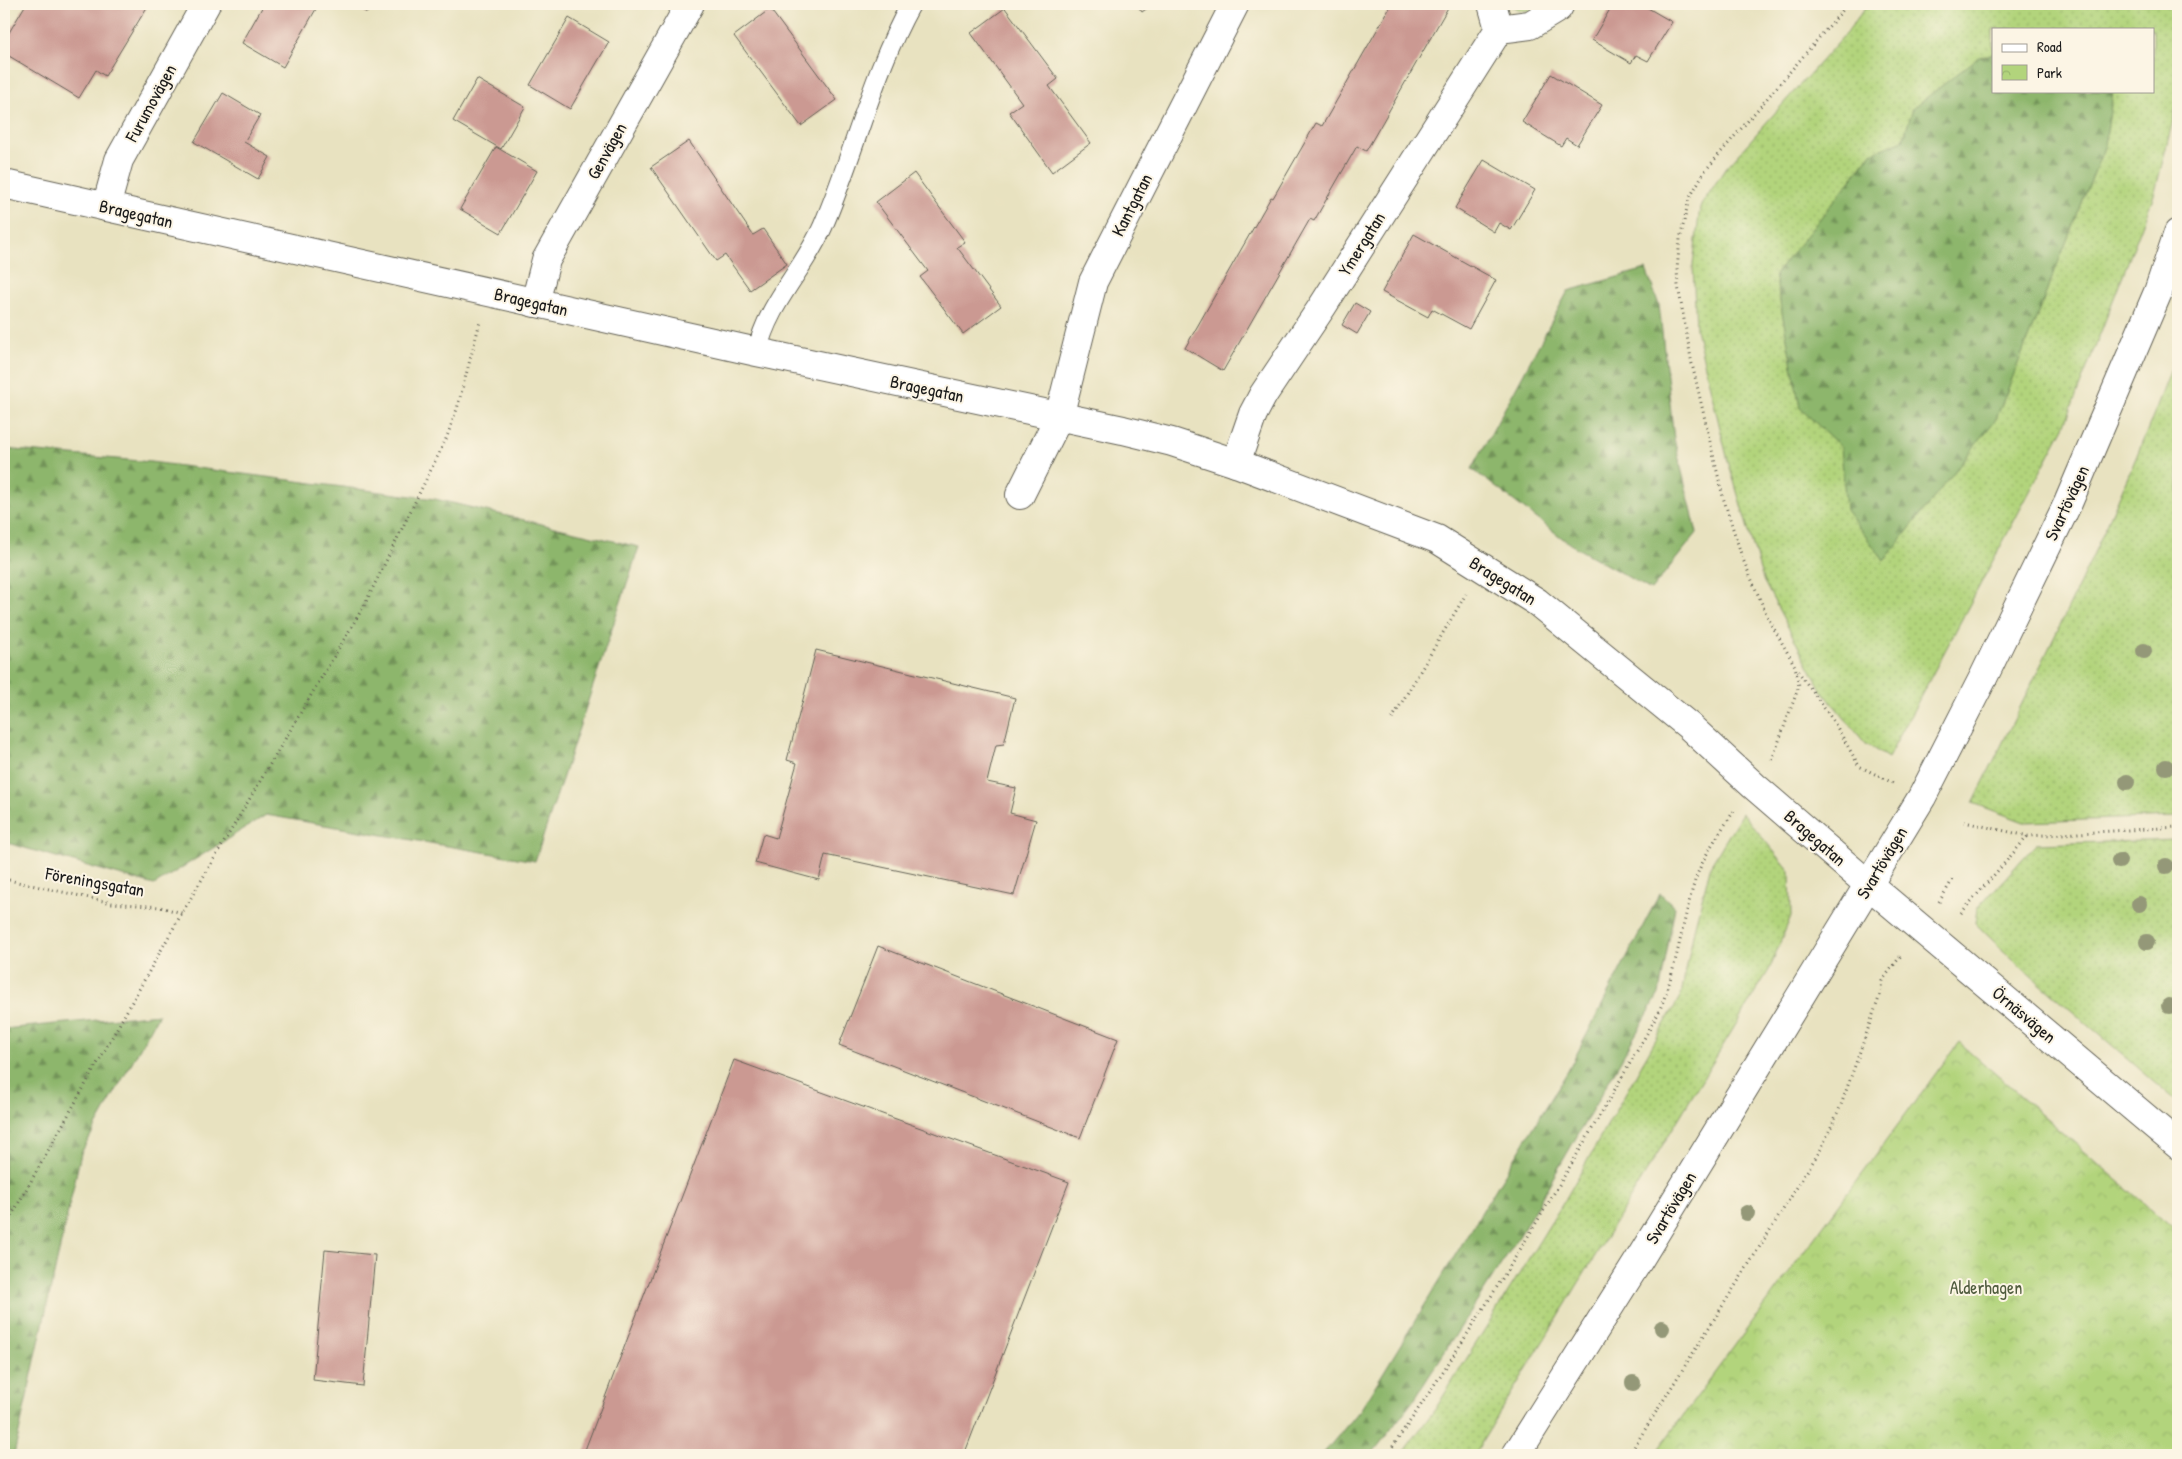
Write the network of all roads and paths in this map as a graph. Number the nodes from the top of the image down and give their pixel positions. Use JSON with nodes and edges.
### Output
{"nodes":[{"id":1,"x":206,"y":4,"type":"edge"},
{"id":2,"x":690,"y":4,"type":"edge"},
{"id":3,"x":911,"y":4,"type":"edge"},
{"id":4,"x":1235,"y":4,"type":"edge"},
{"id":5,"x":1560,"y":4,"type":"edge"},
{"id":6,"x":1495,"y":16,"type":"edge"},
{"id":7,"x":4,"y":184,"type":"edge"},
{"id":8,"x":106,"y":207,"type":"junction"},
{"id":9,"x":2178,"y":233,"type":"edge"},
{"id":10,"x":488,"y":292,"type":"junction"},
{"id":11,"x":535,"y":303,"type":"junction"},
{"id":12,"x":757,"y":352,"type":"junction"},
{"id":13,"x":1059,"y":417,"type":"junction"},
{"id":14,"x":1236,"y":463,"type":"junction"},
{"id":15,"x":1020,"y":495,"type":"dead end"},
{"id":16,"x":1481,"y":568,"type":"junction"},
{"id":17,"x":1795,"y":666,"type":"dead end"},
{"id":18,"x":1392,"y":719,"type":"dead end"},
{"id":19,"x":1922,"y":797,"type":"junction"},
{"id":20,"x":1964,"y":822,"type":"dead end"},
{"id":21,"x":2178,"y":827,"type":"edge"},
{"id":22,"x":2028,"y":836,"type":"junction"},
{"id":23,"x":4,"y":879,"type":"edge"},
{"id":24,"x":1953,"y":879,"type":"dead end"},
{"id":25,"x":1870,"y":885,"type":"junction"},
{"id":26,"x":182,"y":913,"type":"junction"},
{"id":27,"x":1961,"y":913,"type":"dead end"},
{"id":28,"x":1921,"y":928,"type":"junction"},
{"id":29,"x":2178,"y":1146,"type":"edge"},
{"id":30,"x":4,"y":1230,"type":"edge"},
{"id":31,"x":1516,"y":1455,"type":"edge"},
{"id":32,"x":1629,"y":1455,"type":"edge"}],
"edges":[{"from":1,"to":8,"type":"street","name":"Furumovägen"},
{"from":2,"to":11,"type":"street","name":"Genvägen"},
{"from":3,"to":12,"type":"lane"},
{"from":4,"to":13,"type":"street","name":"Kantgatan"},
{"from":5,"to":6,"type":"street","name":"Ymergatan"},
{"from":6,"to":14,"type":"street","name":"Ymergatan"},
{"from":7,"to":8,"type":"street","name":"Bragegatan"},
{"from":8,"to":10,"type":"street","name":"Bragegatan"},
{"from":9,"to":19,"type":"street","name":"Svartövägen"},
{"from":10,"to":11,"type":"street","name":"Bragegatan"},
{"from":10,"to":26,"type":"path"},
{"from":11,"to":12,"type":"street","name":"Bragegatan"},
{"from":12,"to":13,"type":"street","name":"Bragegatan"},
{"from":13,"to":14,"type":"street","name":"Bragegatan"},
{"from":13,"to":15,"type":"street"},
{"from":14,"to":16,"type":"street","name":"Bragegatan"},
{"from":16,"to":18,"type":"path"},
{"from":16,"to":25,"type":"street","name":"Bragegatan"},
{"from":17,"to":19,"type":"path"},
{"from":19,"to":25,"type":"street","name":"Svartövägen"},
{"from":20,"to":22,"type":"path"},
{"from":21,"to":22,"type":"path"},
{"from":22,"to":27,"type":"path"},
{"from":23,"to":26,"type":"path","name":"Föreningsgatan"},
{"from":24,"to":28,"type":"path"},
{"from":25,"to":28,"type":"street","name":"Örnäsvägen"},
{"from":25,"to":31,"type":"street","name":"Svartövägen"},
{"from":26,"to":30,"type":"path"},
{"from":28,"to":29,"type":"street","name":"Örnäsvägen"},
{"from":28,"to":32,"type":"path"}]}
